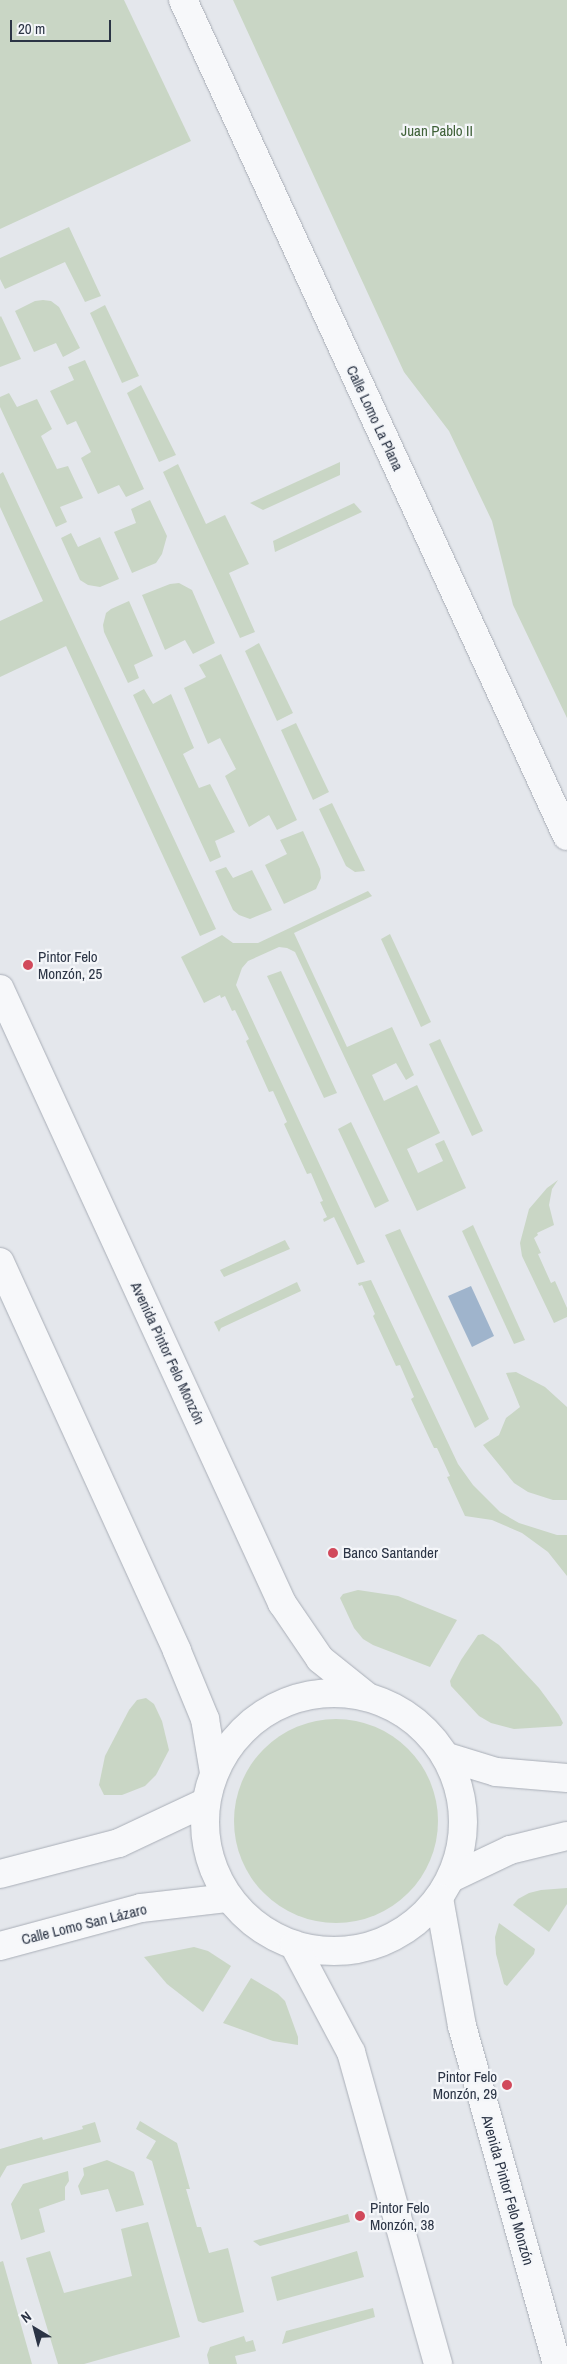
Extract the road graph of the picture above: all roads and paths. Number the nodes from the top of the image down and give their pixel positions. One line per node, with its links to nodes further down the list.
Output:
1 (183, 0): 2 (street, Calle Lomo La Plana)
2 (567, 836)
3 (0, 990): 5 (street, Avenida Pintor Felo Monzón)
4 (0, 1262): 7 (street)
5 (365, 1695): 6 (street); 7 (street)
6 (447, 1756): 8 (street); 12 (street)
7 (214, 1773): 9 (street)
8 (567, 1778)
9 (206, 1802): 11 (street); 13 (street)
10 (567, 1836): 12 (street)
11 (0, 1874)
12 (445, 1888): 15 (street); 17 (street, Avenida Pintor Felo Monzón)
13 (228, 1898): 14 (street, Calle Lomo San Lázaro); 15 (street)
14 (0, 1946)
15 (294, 1946): 16 (street)
16 (438, 2364)
17 (557, 2364)

